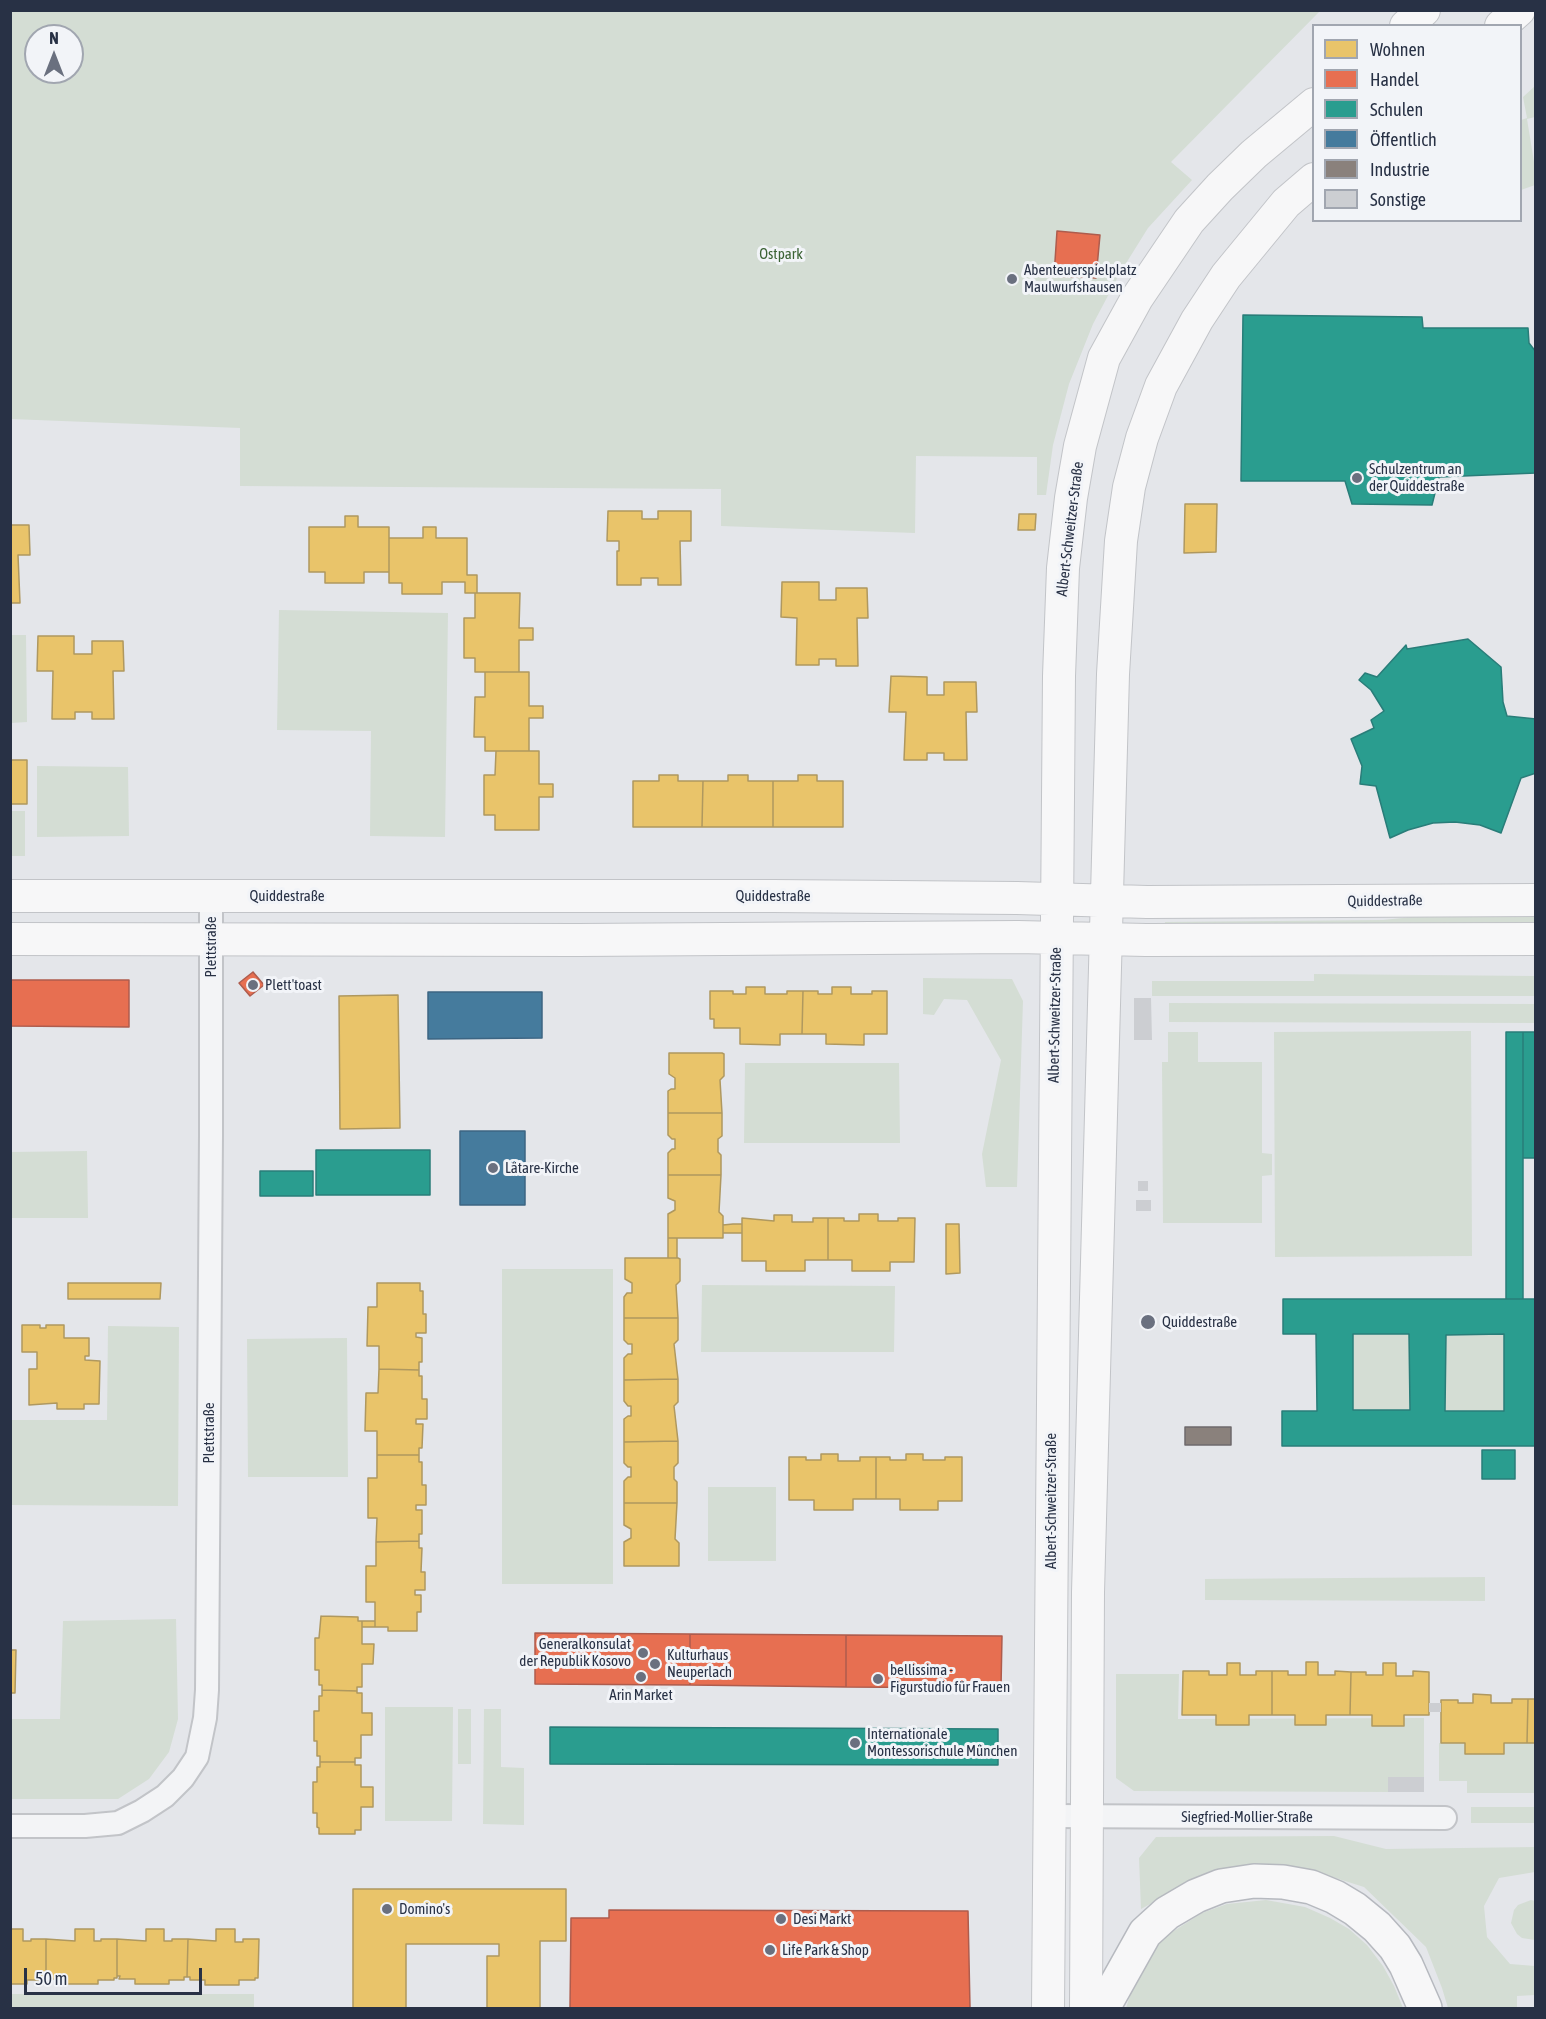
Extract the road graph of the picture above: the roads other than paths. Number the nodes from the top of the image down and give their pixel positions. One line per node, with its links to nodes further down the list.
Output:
1 (1424, 10): 3 (main road)
2 (1519, 10): 4 (main road)
3 (1408, 24)
4 (1503, 24)
5 (1312, 106): 9 (main road, Albert-Schweitzer-Straße)
6 (1312, 181): 11 (main road)
7 (10, 896): 8 (main road, Quiddestraße)
8 (211, 896): 9 (main road, Quiddestraße); 12 (street, Plettstraße)
9 (1057, 900): 11 (main road, Quiddestraße); 13 (main road, Albert-Schweitzer-Straße)
10 (1536, 900): 11 (main road, Quiddestraße)
11 (1108, 901): 15 (main road)
12 (211, 938): 13 (main road); 14 (main road); 20 (street, Plettstraße)
13 (1056, 938): 15 (main road); 17 (main road, Albert-Schweitzer-Straße)
14 (10, 939)
15 (1107, 939): 16 (main road); 18 (main road)
16 (1536, 939)
17 (1049, 1816): 18 (street, Siegfried-Mollier-Straße); 21 (main road, Albert-Schweitzer-Straße)
18 (1086, 1817): 19 (street, Siegfried-Mollier-Straße); 22 (main road)
19 (1445, 1818)
20 (10, 1826)
21 (1048, 2008)
22 (1086, 2008)
23 (1103, 2008): 24 (highway)
24 (1425, 2008)

